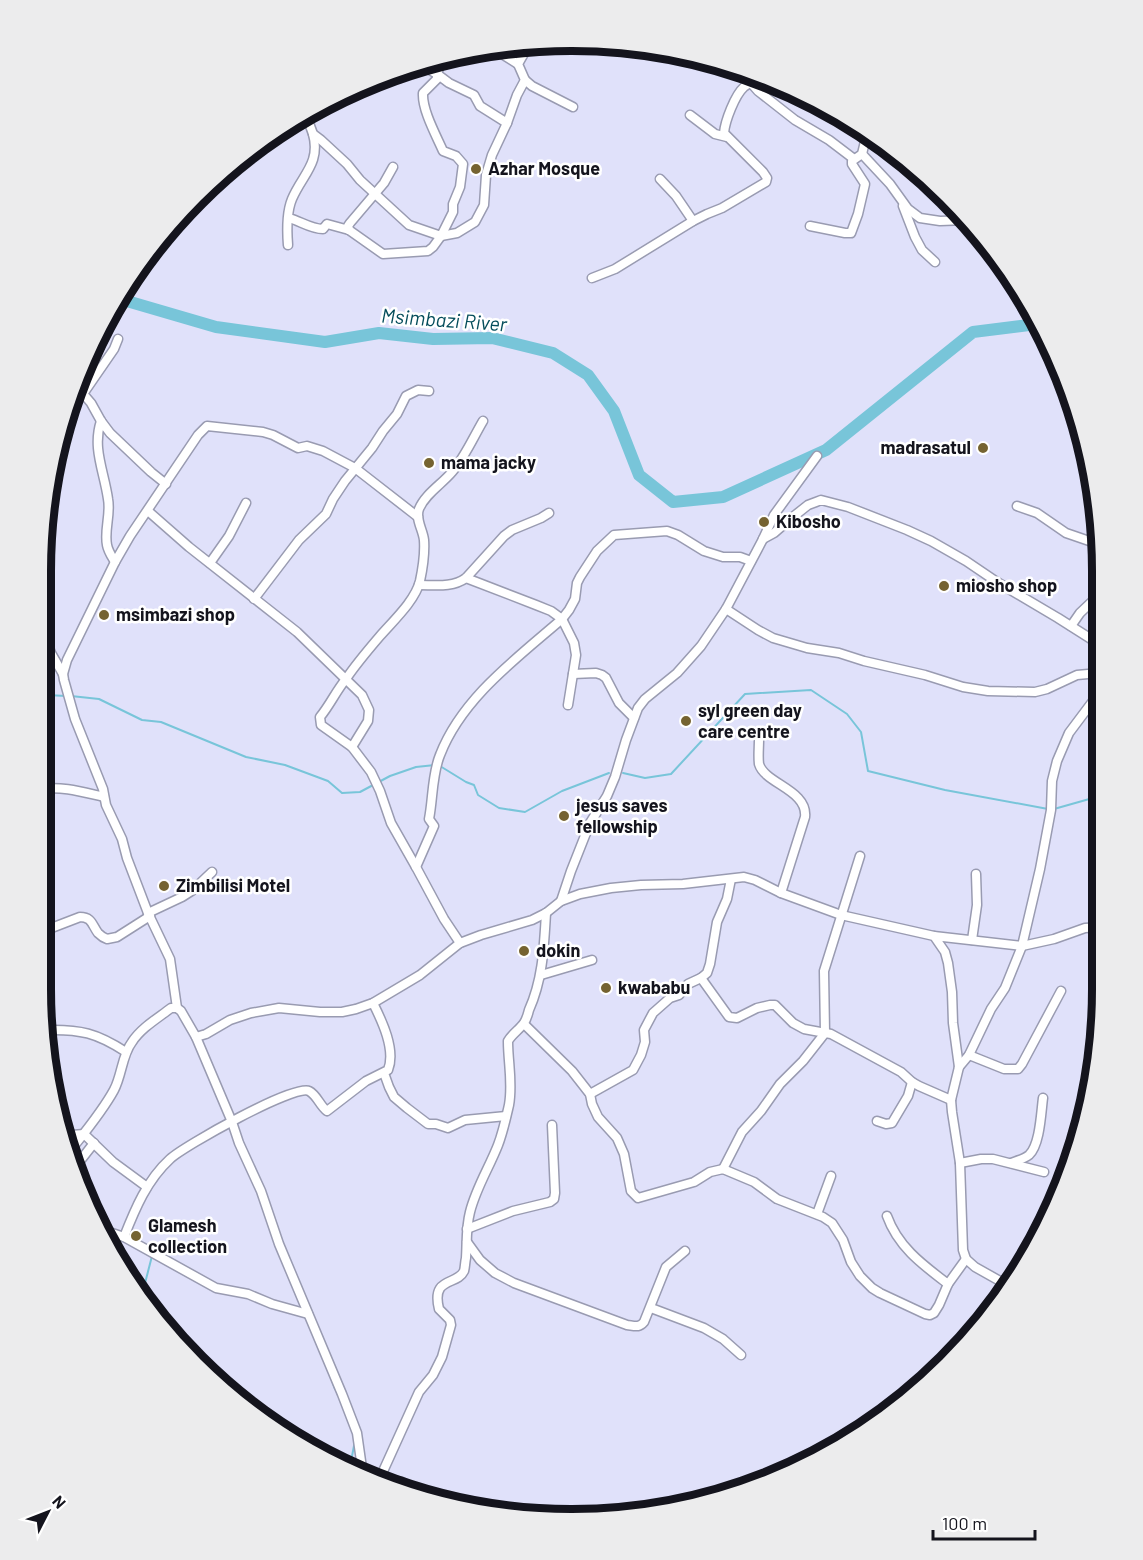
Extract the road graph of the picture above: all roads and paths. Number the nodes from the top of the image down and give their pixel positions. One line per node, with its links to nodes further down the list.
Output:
1 (524, 53): 3 (street)
2 (504, 55): 3 (street)
3 (518, 64): 7 (street)
4 (439, 69): 6 (street)
5 (431, 71): 6 (street)
6 (437, 74): 12 (street); 26 (street)
7 (525, 80): 9 (street); 12 (street)
8 (751, 83): 14 (street); 16 (street)
9 (573, 107)
10 (690, 115): 14 (street)
11 (309, 122): 13 (street)
12 (507, 123): 26 (street)
13 (313, 134): 19 (street); 21 (street)
14 (727, 137): 23 (street)
15 (864, 141): 16 (street)
16 (858, 156): 20 (street); 24 (street)
17 (393, 167): 19 (street)
18 (660, 179): 23 (street)
19 (375, 194): 25 (street); 26 (street)
20 (900, 197): 22 (street); 28 (street)
21 (289, 218): 25 (street); 27 (street)
22 (956, 220)
23 (693, 221): 29 (street)
24 (810, 226)
25 (350, 230): 26 (street)
26 (441, 236)
27 (288, 245)
28 (935, 262)
29 (592, 278)
30 (118, 339): 31 (street)
31 (87, 382)
32 (429, 391): 37 (street)
33 (83, 394): 34 (street)
34 (101, 421): 38 (street); 47 (street)
35 (483, 421): 43 (street)
36 (817, 456): 44 (street)
37 (355, 468): 38 (street); 43 (street); 51 (street)
38 (166, 484): 41 (street)
39 (246, 503): 48 (street)
40 (1017, 506): 45 (street)
41 (148, 511): 47 (street); 48 (street)
42 (549, 513): 49 (street)
43 (418, 517): 50 (street)
44 (763, 539): 46 (street); 55 (street)
45 (1091, 542)
46 (751, 561): 53 (street); 54 (street)
47 (115, 562): 58 (street)
48 (210, 562): 51 (street)
49 (466, 578): 50 (street); 54 (street)
50 (419, 585): 61 (street)
51 (254, 599): 61 (street)
52 (1092, 601): 55 (street)
53 (726, 609): 60 (street); 64 (street)
54 (562, 619): 59 (street); 70 (street)
55 (1071, 626): 56 (street)
56 (1092, 640)
57 (51, 653): 58 (street)
58 (63, 674): 68 (street)
59 (573, 674): 63 (street); 64 (street)
60 (1092, 674)
61 (345, 680): 66 (street); 66 (street)
62 (1092, 702): 84 (street)
63 (568, 705)
64 (634, 718): 75 (street)
65 (759, 740): 74 (street)
66 (352, 747): 70 (street)
67 (51, 788): 68 (street)
68 (104, 796): 77 (street)
69 (860, 856): 78 (street)
70 (416, 867): 83 (street)
71 (212, 872): 77 (street)
72 (976, 874): 82 (street)
73 (731, 879): 74 (street); 75 (street); 87 (street)
74 (781, 893): 78 (street)
75 (561, 901): 76 (street)
76 (546, 913): 83 (street); 86 (street)
77 (149, 915): 79 (street); 90 (street)
78 (841, 915): 81 (street); 93 (street)
79 (51, 928)
80 (1092, 928): 84 (street)
81 (934, 936): 82 (street); 97 (street)
82 (972, 940): 84 (street)
83 (460, 943): 89 (street)
84 (1022, 946): 96 (street)
85 (592, 960): 86 (street)
86 (541, 975): 91 (street)
87 (701, 978): 93 (street); 100 (street)
88 (1061, 991): 96 (street)
89 (374, 1003): 94 (street); 98 (street)
90 (177, 1008): 94 (street); 95 (street)
91 (524, 1023): 100 (street); 103 (street)
92 (53, 1030): 95 (street)
93 (825, 1033): 99 (street); 114 (street)
94 (196, 1036): 105 (street)
95 (126, 1053): 107 (street)
96 (969, 1055): 97 (street)
97 (959, 1067): 102 (street)
98 (384, 1073): 103 (street); 105 (street)
99 (912, 1082): 102 (street); 104 (street)
100 (590, 1094): 114 (street)
101 (1042, 1098): 113 (street)
102 (951, 1100): 112 (street)
103 (506, 1116): 120 (street)
104 (877, 1121)
105 (232, 1122): 117 (street); 129 (street)
106 (552, 1125): 120 (street)
107 (84, 1134): 108 (street); 109 (street); 110 (street)
108 (73, 1135)
109 (94, 1143): 111 (street); 117 (street)
110 (75, 1144)
111 (81, 1160)
112 (960, 1163): 113 (street); 125 (street)
113 (1011, 1163): 115 (street)
114 (723, 1169): 118 (street)
115 (1044, 1172)
116 (831, 1176): 118 (street)
117 (147, 1187): 122 (street)
118 (817, 1214): 127 (street)
119 (887, 1216): 127 (street)
120 (467, 1229): 123 (street)
121 (113, 1233): 122 (street)
122 (124, 1237): 129 (street)
123 (467, 1242): 128 (street); 132 (street)
124 (685, 1251): 128 (street)
125 (966, 1259): 126 (street); 127 (street)
126 (1001, 1282)
127 (948, 1284)
128 (651, 1308): 130 (street)
129 (308, 1314): 131 (street)
130 (741, 1355)
131 (361, 1464)
132 (383, 1473)

